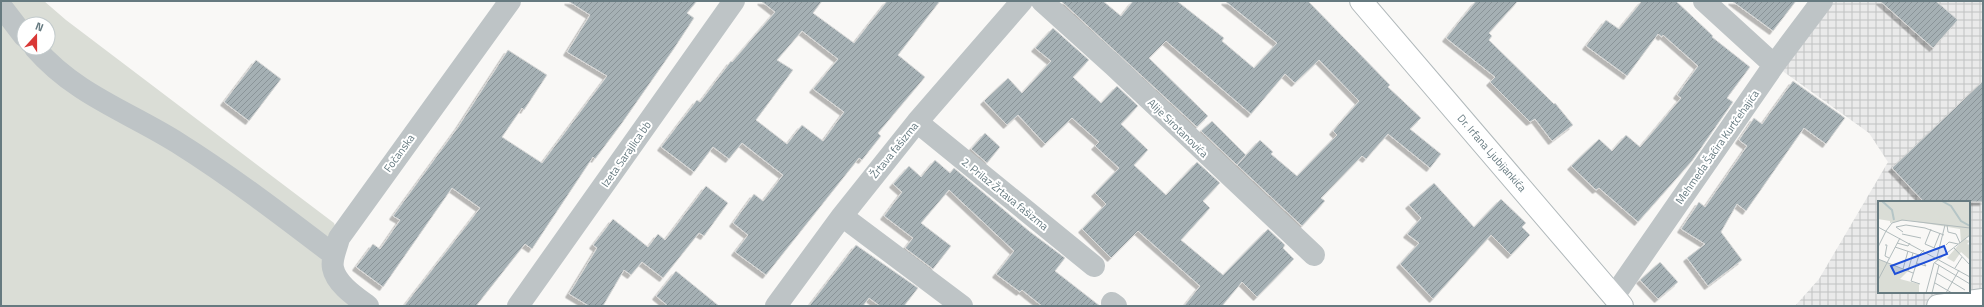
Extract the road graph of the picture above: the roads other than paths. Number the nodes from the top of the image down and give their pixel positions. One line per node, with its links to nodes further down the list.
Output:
1 (510, 1): 14 (street, Fočanska)
2 (734, 1): 20 (street, Izeta Sarajlica bb)
3 (1022, 1): 12 (street, Žrtava fašizma)
4 (1042, 1): 15 (street, Alije Sirotanovića)
5 (1361, 1): 18 (main road, Dr. Irfana Ljubijankića)
6 (1704, 1): 11 (street)
7 (1822, 1): 11 (street, Mehmeda Šaćira Kurtćehajića)
8 (1, 6): 9 (street)
9 (16, 26)
10 (42, 56): 14 (street)
11 (1774, 65): 18 (street, Mehmeda Šaćira Kurtćehajića)
12 (917, 122): 13 (street, Žrtava fašizma); 16 (street, 2. Prilaz Žrtava fašizma)
13 (842, 216): 21 (street, Žrtava fašizma); 22 (street)
14 (334, 255): 19 (street, Fočanska)
15 (1314, 255)
16 (1094, 266)
17 (1983, 300): 23 (main road)
18 (1618, 301)
19 (368, 306)
20 (518, 306)
21 (776, 306)
22 (962, 306)
23 (1938, 306)

